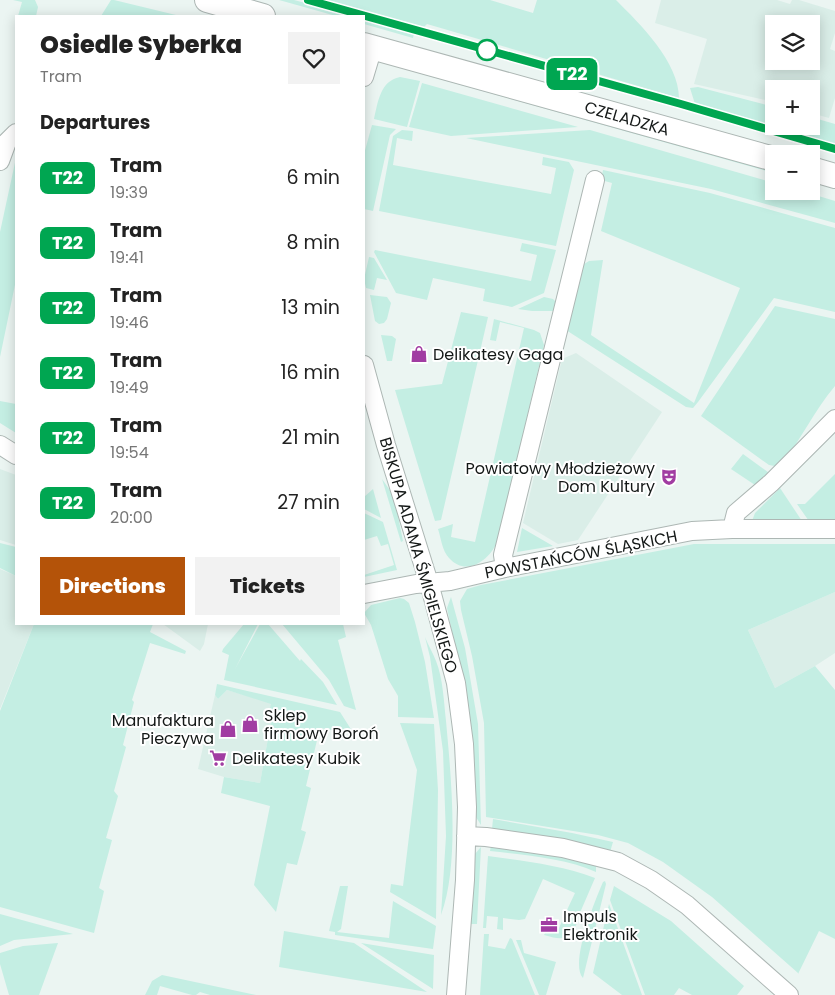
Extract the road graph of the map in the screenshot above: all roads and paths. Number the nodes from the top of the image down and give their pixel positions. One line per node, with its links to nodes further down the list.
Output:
1 (207, 0): 2 (main road)
2 (260, 15)
3 (368, 46): 4 (street); 6 (main road, CZELADZKA)
4 (365, 69)
5 (15, 134): 7 (street)
6 (765, 156)
7 (0, 161)
8 (820, 172): 9 (main road)
9 (835, 176)
10 (595, 180): 17 (street)
11 (365, 369): 18 (street, BISKUPA ADAMA ŚMIGIELSKIEGO)
12 (835, 419): 15 (street)
13 (0, 445): 14 (street)
14 (15, 454)
15 (732, 529): 16 (street, POWSTAŃCÓW ŚLĄSKICH); 17 (street, POWSTAŃCÓW ŚLĄSKICH)
16 (835, 529)
17 (504, 568): 18 (street, POWSTAŃCÓW ŚLĄSKICH)
18 (429, 583): 19 (street, POWSTAŃCÓW ŚLĄSKICH); 20 (street, BISKUPA ADAMA ŚMIGIELSKIEGO)
19 (365, 594)
20 (466, 836): 21 (street, BISKUPA ADAMA ŚMIGIELSKIEGO); 22 (street)
21 (456, 995)
22 (789, 995)

